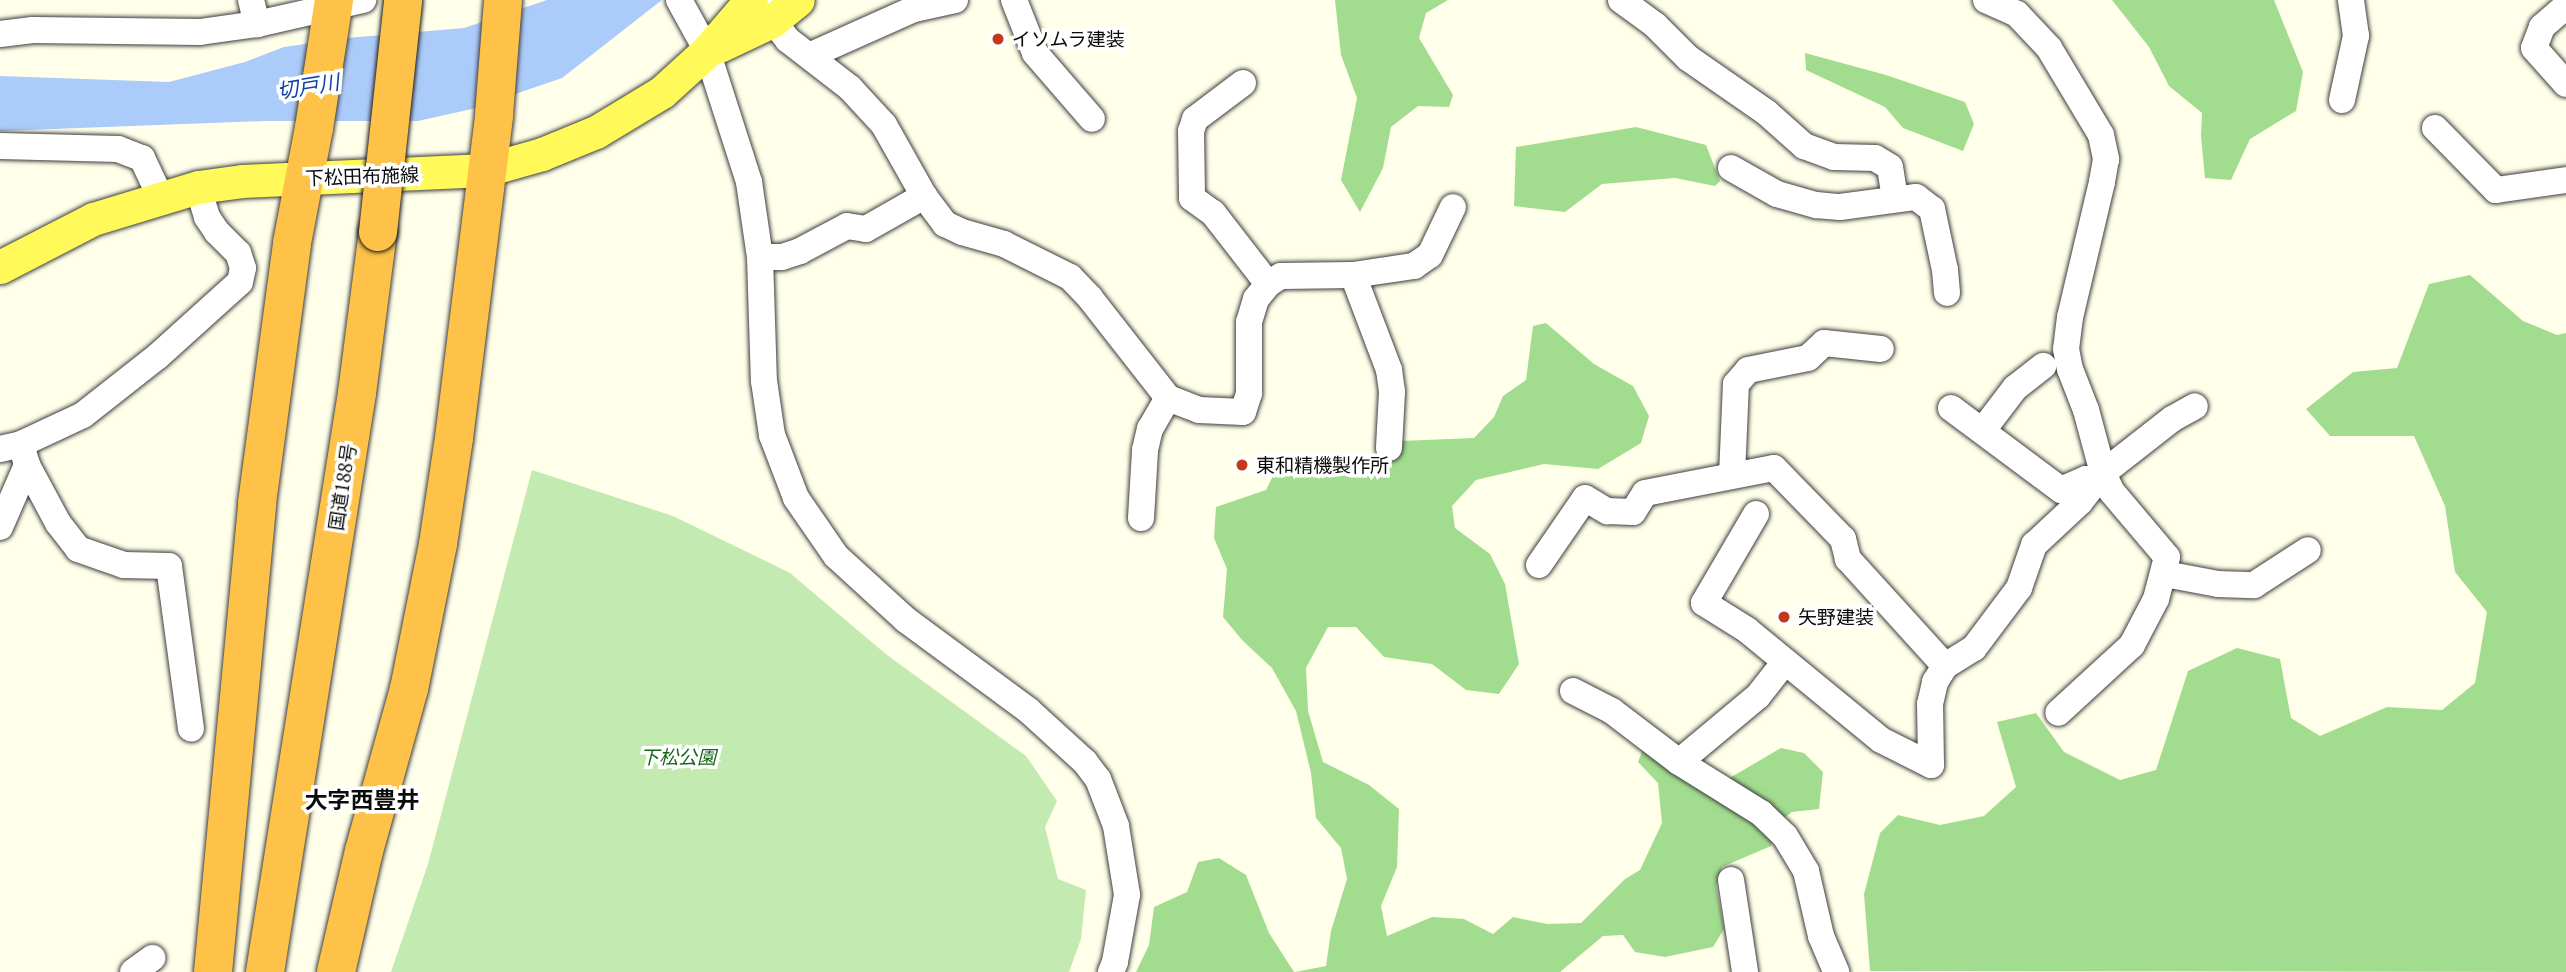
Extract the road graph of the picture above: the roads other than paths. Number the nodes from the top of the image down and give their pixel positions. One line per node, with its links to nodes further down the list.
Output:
1 (403, 0): 61 (highway, 国道188号, bridge)
2 (503, 0): 24 (highway)
3 (798, 0): 12 (main road, 下松田布施線)
4 (955, 0): 16 (street)
5 (1014, 0): 20 (street)
6 (1621, 0): 30 (street)
7 (1986, 0): 46 (street)
8 (2351, 0): 19 (street)
9 (680, 2): 15 (street)
10 (340, 6): 13 (street); 25 (highway)
11 (2566, 6): 18 (street)
12 (760, 7): 15 (main road, 下松田布施線); 16 (street)
13 (254, 12): 14 (street)
14 (0, 34)
15 (707, 51): 24 (main road, 下松田布施線); 32 (street)
16 (811, 55): 29 (street)
17 (1243, 83): 35 (street)
18 (2566, 84)
19 (2342, 100)
20 (1092, 119)
21 (2435, 128): 26 (street)
22 (0, 146): 28 (street)
23 (1731, 168): 30 (street)
24 (486, 170): 25 (main road, 下松田布施線); 62 (highway)
25 (305, 178): 27 (main road, 下松田布施線); 60 (highway)
26 (2566, 180)
27 (198, 187): 28 (main road, 下松田布施線); 44 (street)
28 (160, 196): 33 (main road, 下松田布施線)
29 (924, 196): 32 (street); 39 (street)
30 (1895, 197): 36 (street)
31 (1453, 207): 34 (street)
32 (760, 257): 63 (street)
33 (0, 267)
34 (1353, 275): 35 (street); 43 (street)
35 (1268, 284): 39 (street)
36 (1947, 293)
37 (1881, 349): 45 (street)
38 (2043, 366): 42 (street)
39 (1168, 398): 48 (street)
40 (2194, 406): 46 (street)
41 (1951, 408): 42 (street)
42 (1983, 430): 46 (street)
43 (1389, 448)
44 (16, 453): 49 (street); 57 (street)
45 (1732, 475): 51 (street); 54 (street)
46 (2100, 476): 52 (street); 54 (street)
47 (1756, 514): 53 (street)
48 (1141, 518)
49 (0, 527)
50 (2308, 550): 52 (street)
51 (1538, 565)
52 (2165, 574): 56 (street)
53 (1784, 663): 54 (street); 58 (street)
54 (1945, 666)
55 (1573, 691): 58 (street)
56 (2058, 713)
57 (191, 729)
58 (1679, 762): 65 (street)
59 (1731, 880): 64 (street)
60 (213, 972)
61 (265, 972)
62 (336, 972)
63 (1111, 972)
64 (1745, 972)
65 (1836, 972)

